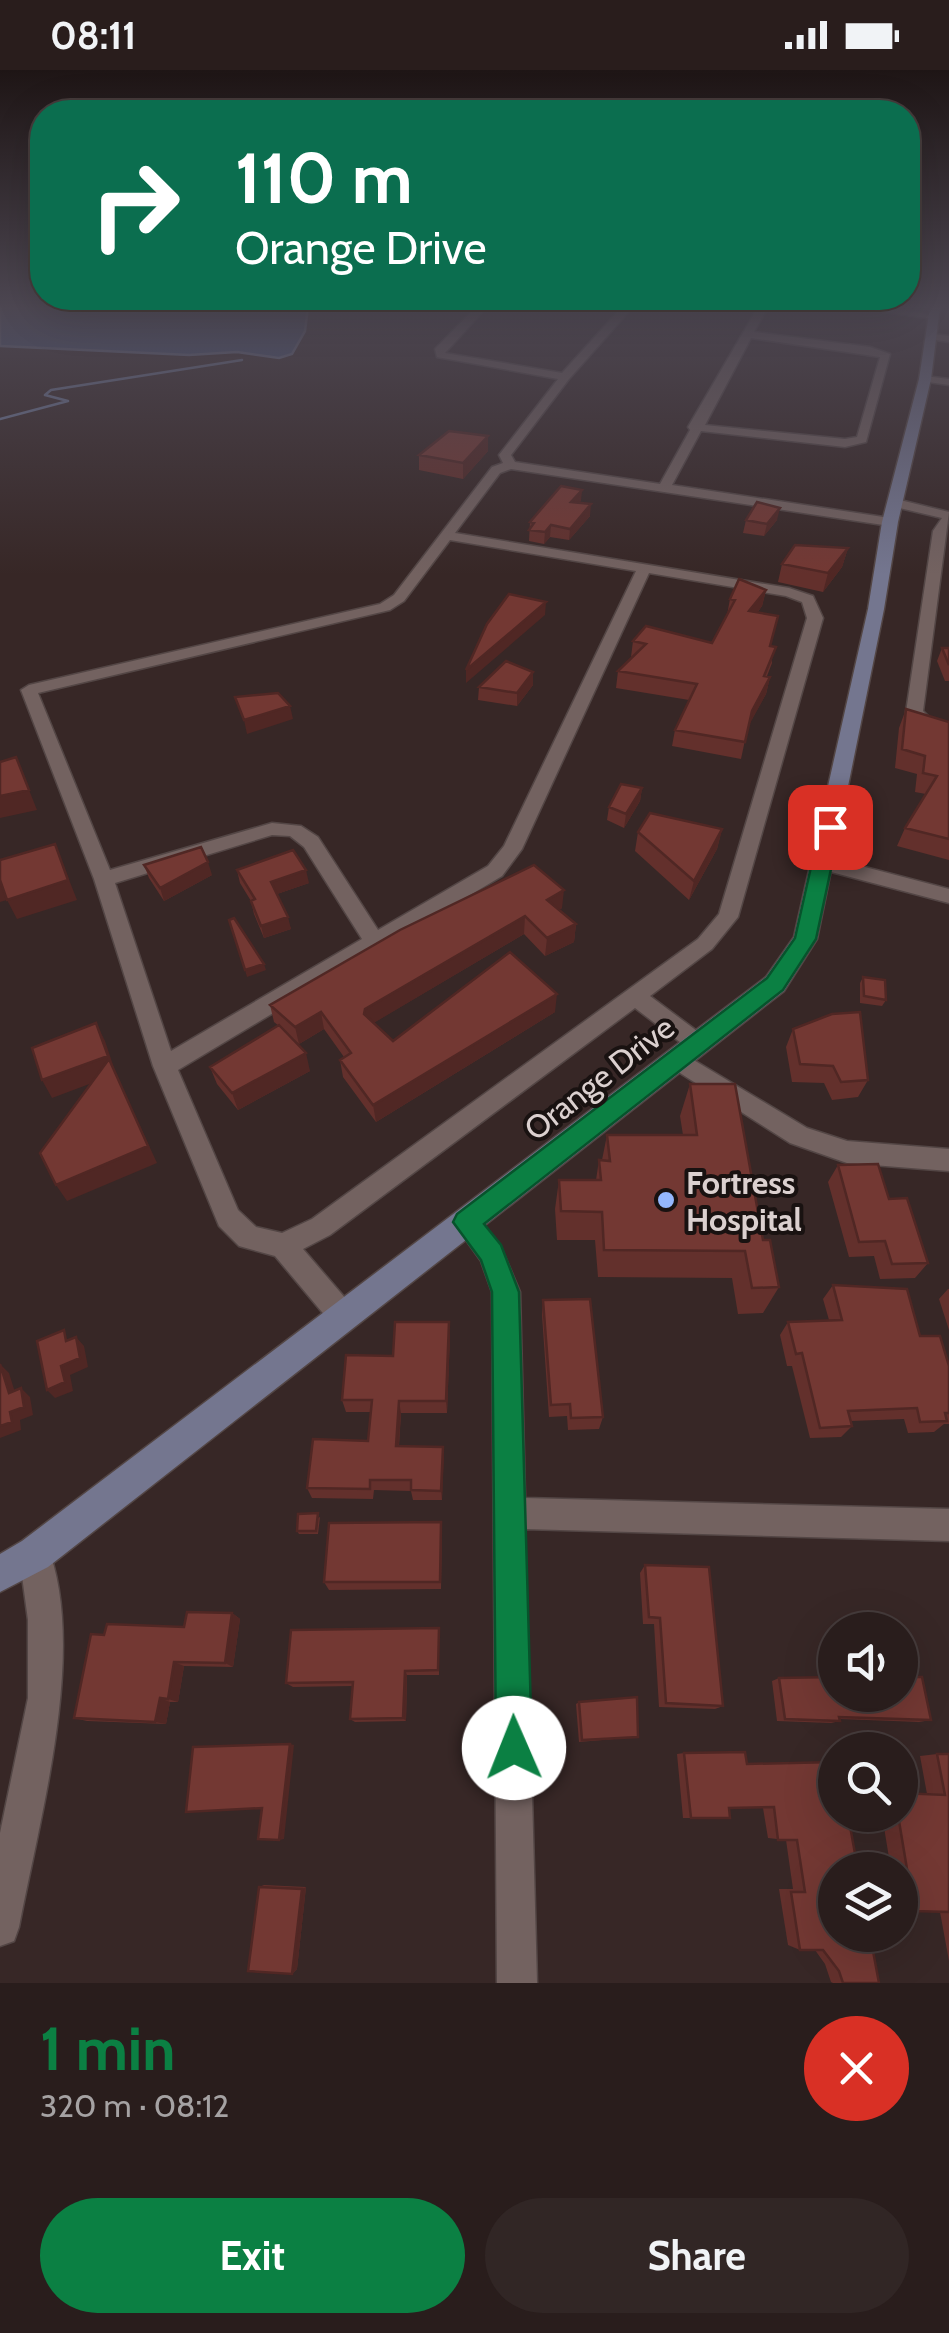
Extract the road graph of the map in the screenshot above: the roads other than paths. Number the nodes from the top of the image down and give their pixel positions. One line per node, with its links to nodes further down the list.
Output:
1 (550, 396): 6 (street)
2 (711, 396): 5 (street)
3 (874, 396): 5 (street)
4 (932, 396): 8 (street, Orange Drive)
5 (694, 426): 7 (street)
6 (510, 465): 7 (street); 10 (street)
7 (665, 486): 8 (street)
8 (893, 513): 9 (street); 13 (street, Orange Drive)
9 (949, 517): 12 (street)
10 (448, 536): 11 (street); 14 (street)
11 (645, 567): 16 (street); 17 (street)
12 (949, 734)
13 (823, 863): 15 (street); 18 (street, Orange Drive)
14 (104, 879): 16 (street); 19 (street)
15 (949, 896)
16 (372, 939): 19 (street)
17 (636, 997): 18 (street); 22 (street)
18 (687, 1051): 20 (street); 21 (street, Orange Drive)
19 (164, 1066): 22 (street)
20 (949, 1160)
21 (466, 1222): 23 (street, Orange Drive); 24 (street)
22 (284, 1246): 23 (street)
23 (342, 1315): 26 (street, Orange Drive)
24 (510, 1514): 25 (street); 29 (street)
25 (949, 1525)
26 (35, 1554): 27 (street, Orange Drive); 28 (street)
27 (0, 1574)
28 (0, 1927)
29 (517, 1983)

